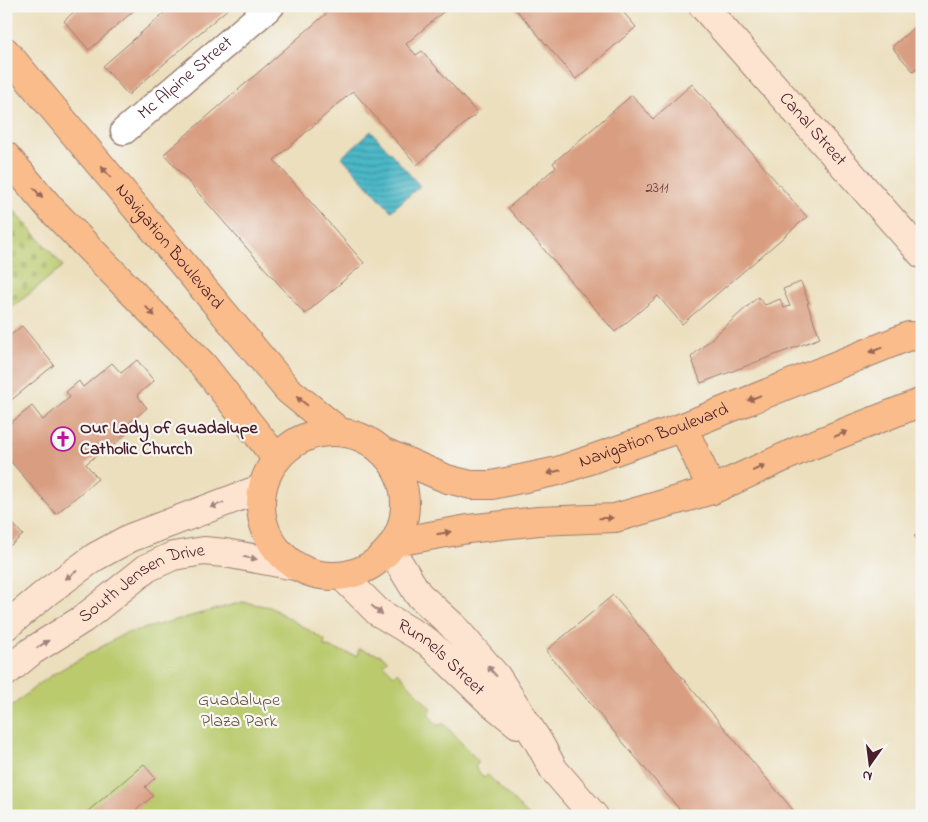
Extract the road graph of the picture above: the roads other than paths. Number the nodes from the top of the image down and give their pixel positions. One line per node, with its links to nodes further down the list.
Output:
1 (271, 6): 4 (street, Mc Alpine Street)
2 (703, 6): 6 (main road, Canal Street)
3 (6, 52): 10 (main road, Navigation Boulevard, one-way to 3)
4 (124, 131)
5 (6, 156): 12 (main road, one-way to 12)
6 (922, 254)
7 (922, 337): 9 (main road, Navigation Boulevard, one-way to 9)
8 (922, 402): 14 (main road, one-way to 8)
9 (683, 427): 11 (main road, Navigation Boulevard, one-way to 11); 14 (main road)
10 (340, 432): 11 (main road); 12 (main road)
11 (382, 451): 15 (main road)
12 (277, 459): 13 (main road)
13 (262, 488): 16 (main road); 18 (main road, one-way to 18)
14 (712, 490): 15 (main road, one-way to 14)
15 (393, 546): 17 (main road); 20 (main road, Runnels Street, one-way to 15)
16 (295, 566): 17 (main road); 19 (main road, South Jensen Drive, one-way to 16)
17 (342, 576): 20 (main road, Runnels Street, one-way to 20)
18 (6, 626)
19 (6, 672)
20 (538, 741): 21 (main road, Runnels Street)
21 (594, 816)

